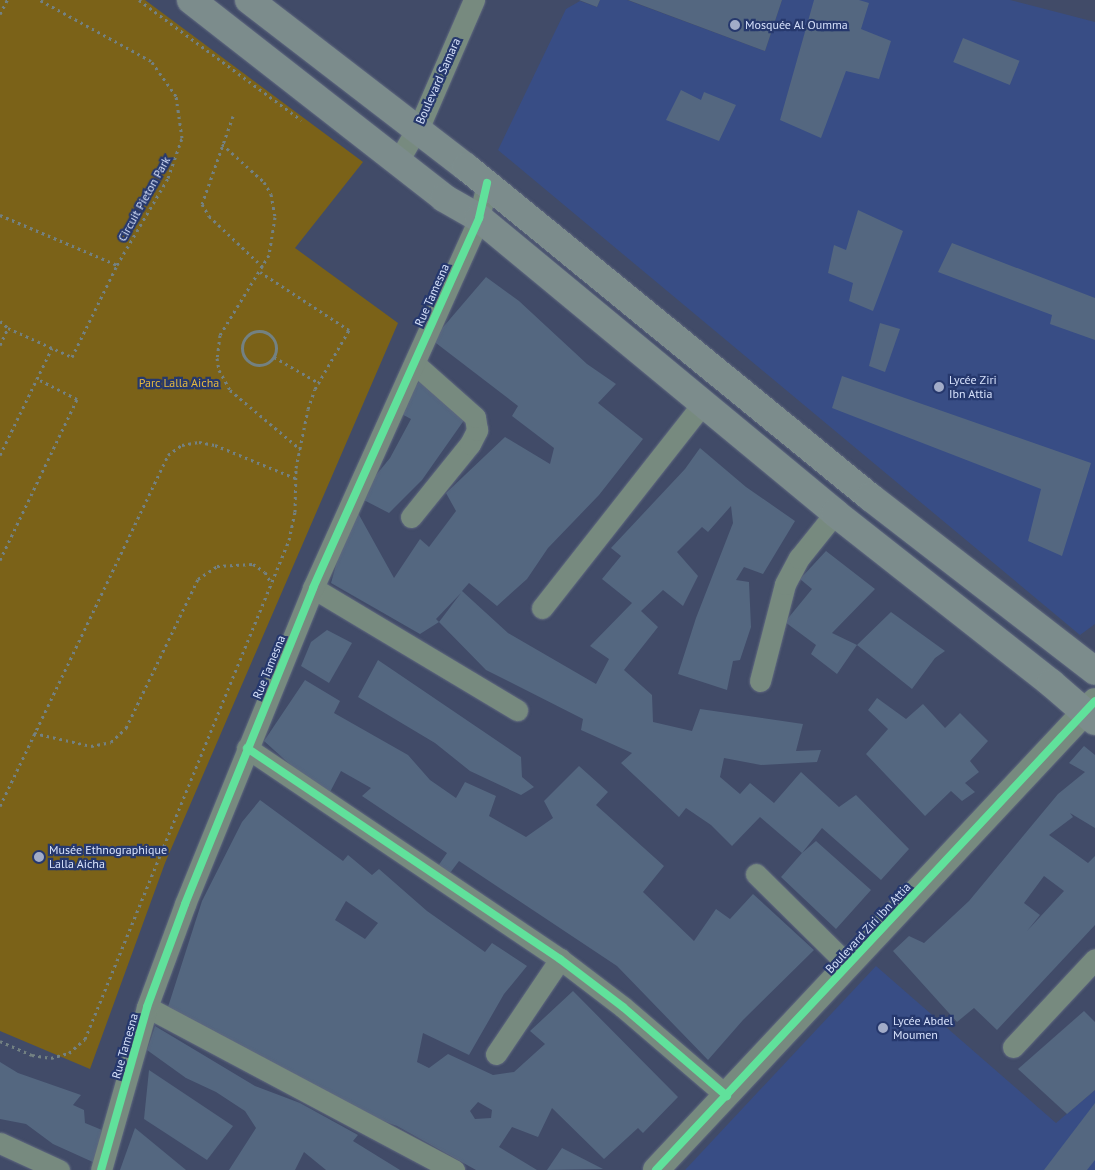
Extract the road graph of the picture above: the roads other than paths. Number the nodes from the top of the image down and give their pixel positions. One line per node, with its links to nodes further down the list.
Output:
1 (191, 0): 5 (main road)
2 (248, 0): 4 (main road)
3 (474, 0): 4 (street, Boulevard Samara)
4 (417, 128): 5 (street, Boulevard Samara); 6 (main road)
5 (398, 161): 7 (main road)
6 (487, 183): 7 (street, Rue Tamesna); 14 (main road)
7 (479, 218): 8 (street, Rue Tamesna); 9 (main road)
8 (414, 363): 11 (street); 12 (street, Rue Tamesna)
9 (704, 402): 10 (main road); 13 (street)
10 (835, 513): 15 (street); 17 (main road)
11 (411, 518)
12 (313, 588): 16 (street); 18 (street, Rue Tamesna)
13 (542, 608)
14 (1095, 671)
15 (760, 680)
16 (517, 710)
17 (1091, 712): 22 (street, Boulevard Ziri Ibn Attia)
18 (247, 748): 20 (street); 23 (street, Rue Tamesna)
19 (756, 874): 22 (street)
20 (560, 959): 25 (street); 26 (street)
21 (1095, 959): 24 (street)
22 (848, 965): 26 (street, Boulevard Ziri Ibn Attia)
23 (147, 1007): 29 (street, Rue Tamesna); 30 (street)
24 (1013, 1047)
25 (496, 1054)
26 (727, 1096): 31 (street, Boulevard Ziri Ibn Attia)
27 (0, 1142): 28 (street)
28 (60, 1170)
29 (101, 1170)
30 (454, 1170)
31 (656, 1170)

